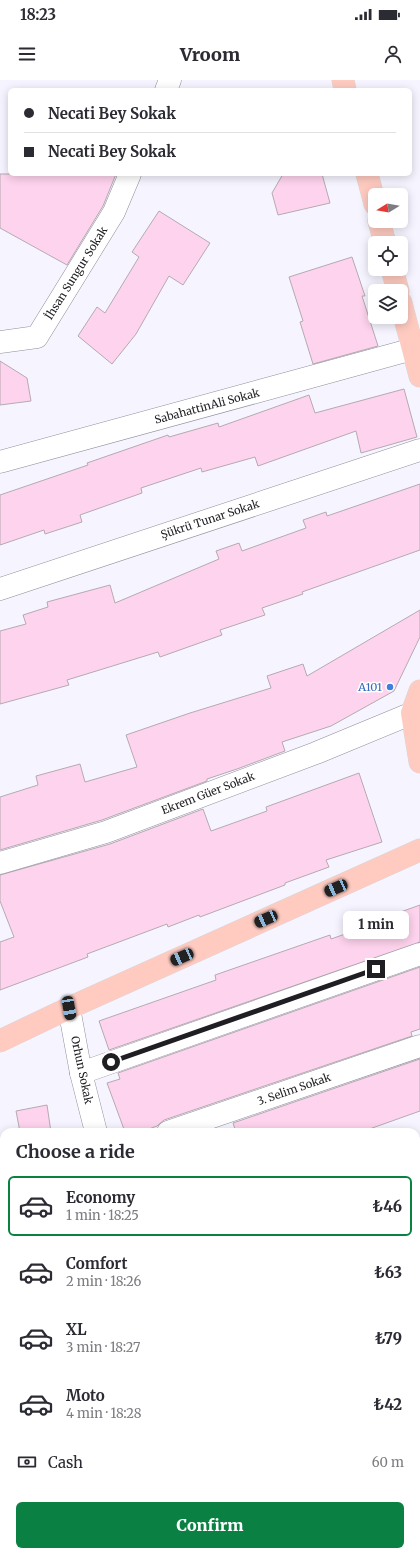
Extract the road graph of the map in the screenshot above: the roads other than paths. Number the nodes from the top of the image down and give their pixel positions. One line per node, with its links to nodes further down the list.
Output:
1 (129, 176): 5 (street, İhsan Sungur Sokak)
2 (368, 176): 3 (main road)
3 (371, 188)
4 (406, 324): 6 (main road)
5 (0, 342)
6 (413, 349): 7 (main road); 9 (street, SabahattinAli Sokak)
7 (420, 376)
8 (420, 450): 10 (street, Şükrü Tunar Sokak)
9 (0, 462)
10 (0, 589)
11 (420, 691): 12 (main road)
12 (416, 712): 13 (main road); 15 (street, Ekrem Güer Sokak)
13 (420, 762)
14 (420, 850): 17 (main road)
15 (0, 863)
16 (420, 954): 20 (street)
17 (69, 1008): 18 (main road); 20 (street, Orhun Sokak)
18 (0, 1041)
19 (420, 1046): 22 (street, 3. Selim Sokak)
20 (81, 1073): 21 (street, Orhun Sokak)
21 (95, 1128)
22 (180, 1128)

